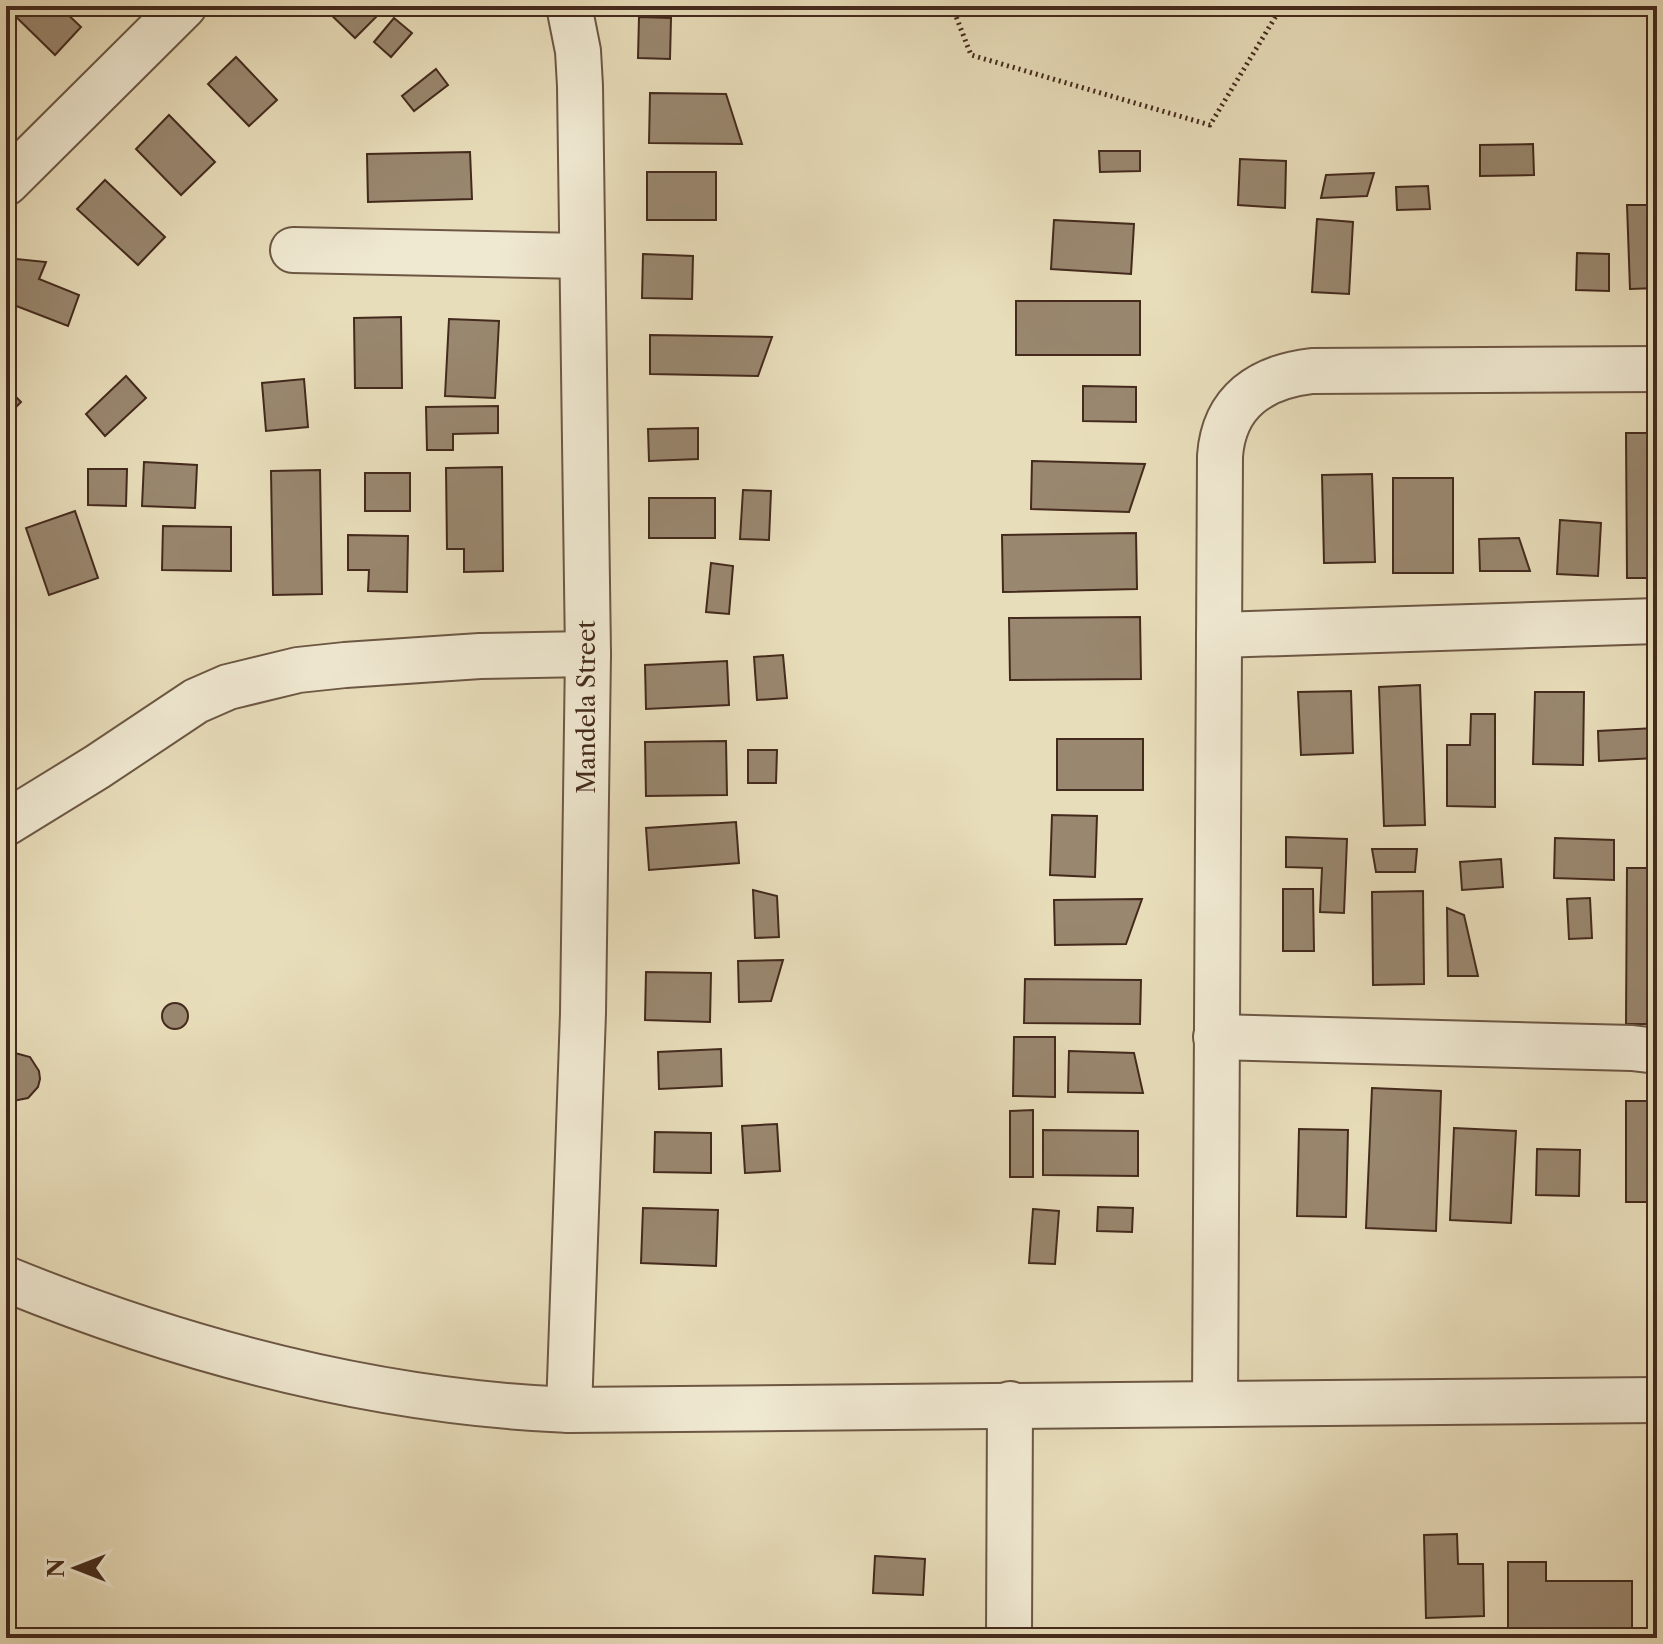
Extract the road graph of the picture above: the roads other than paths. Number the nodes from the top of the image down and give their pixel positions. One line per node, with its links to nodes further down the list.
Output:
1 (184, 6): 3 (street)
2 (569, 6): 5 (street, Mandela Street)
3 (6, 183)
4 (293, 250): 5 (street)
5 (582, 256): 9 (street, Mandela Street)
6 (1657, 369): 8 (street)
7 (1657, 621): 8 (street)
8 (1219, 635): 11 (street)
9 (588, 654): 10 (street); 17 (street, Mandela Street)
10 (6, 823)
11 (1216, 1037): 12 (street); 15 (street)
12 (1657, 1051)
13 (6, 1279): 17 (street)
14 (1657, 1400): 15 (street)
15 (1215, 1403): 16 (street)
16 (1010, 1404): 17 (street); 18 (street)
17 (569, 1410)
18 (1009, 1638)

